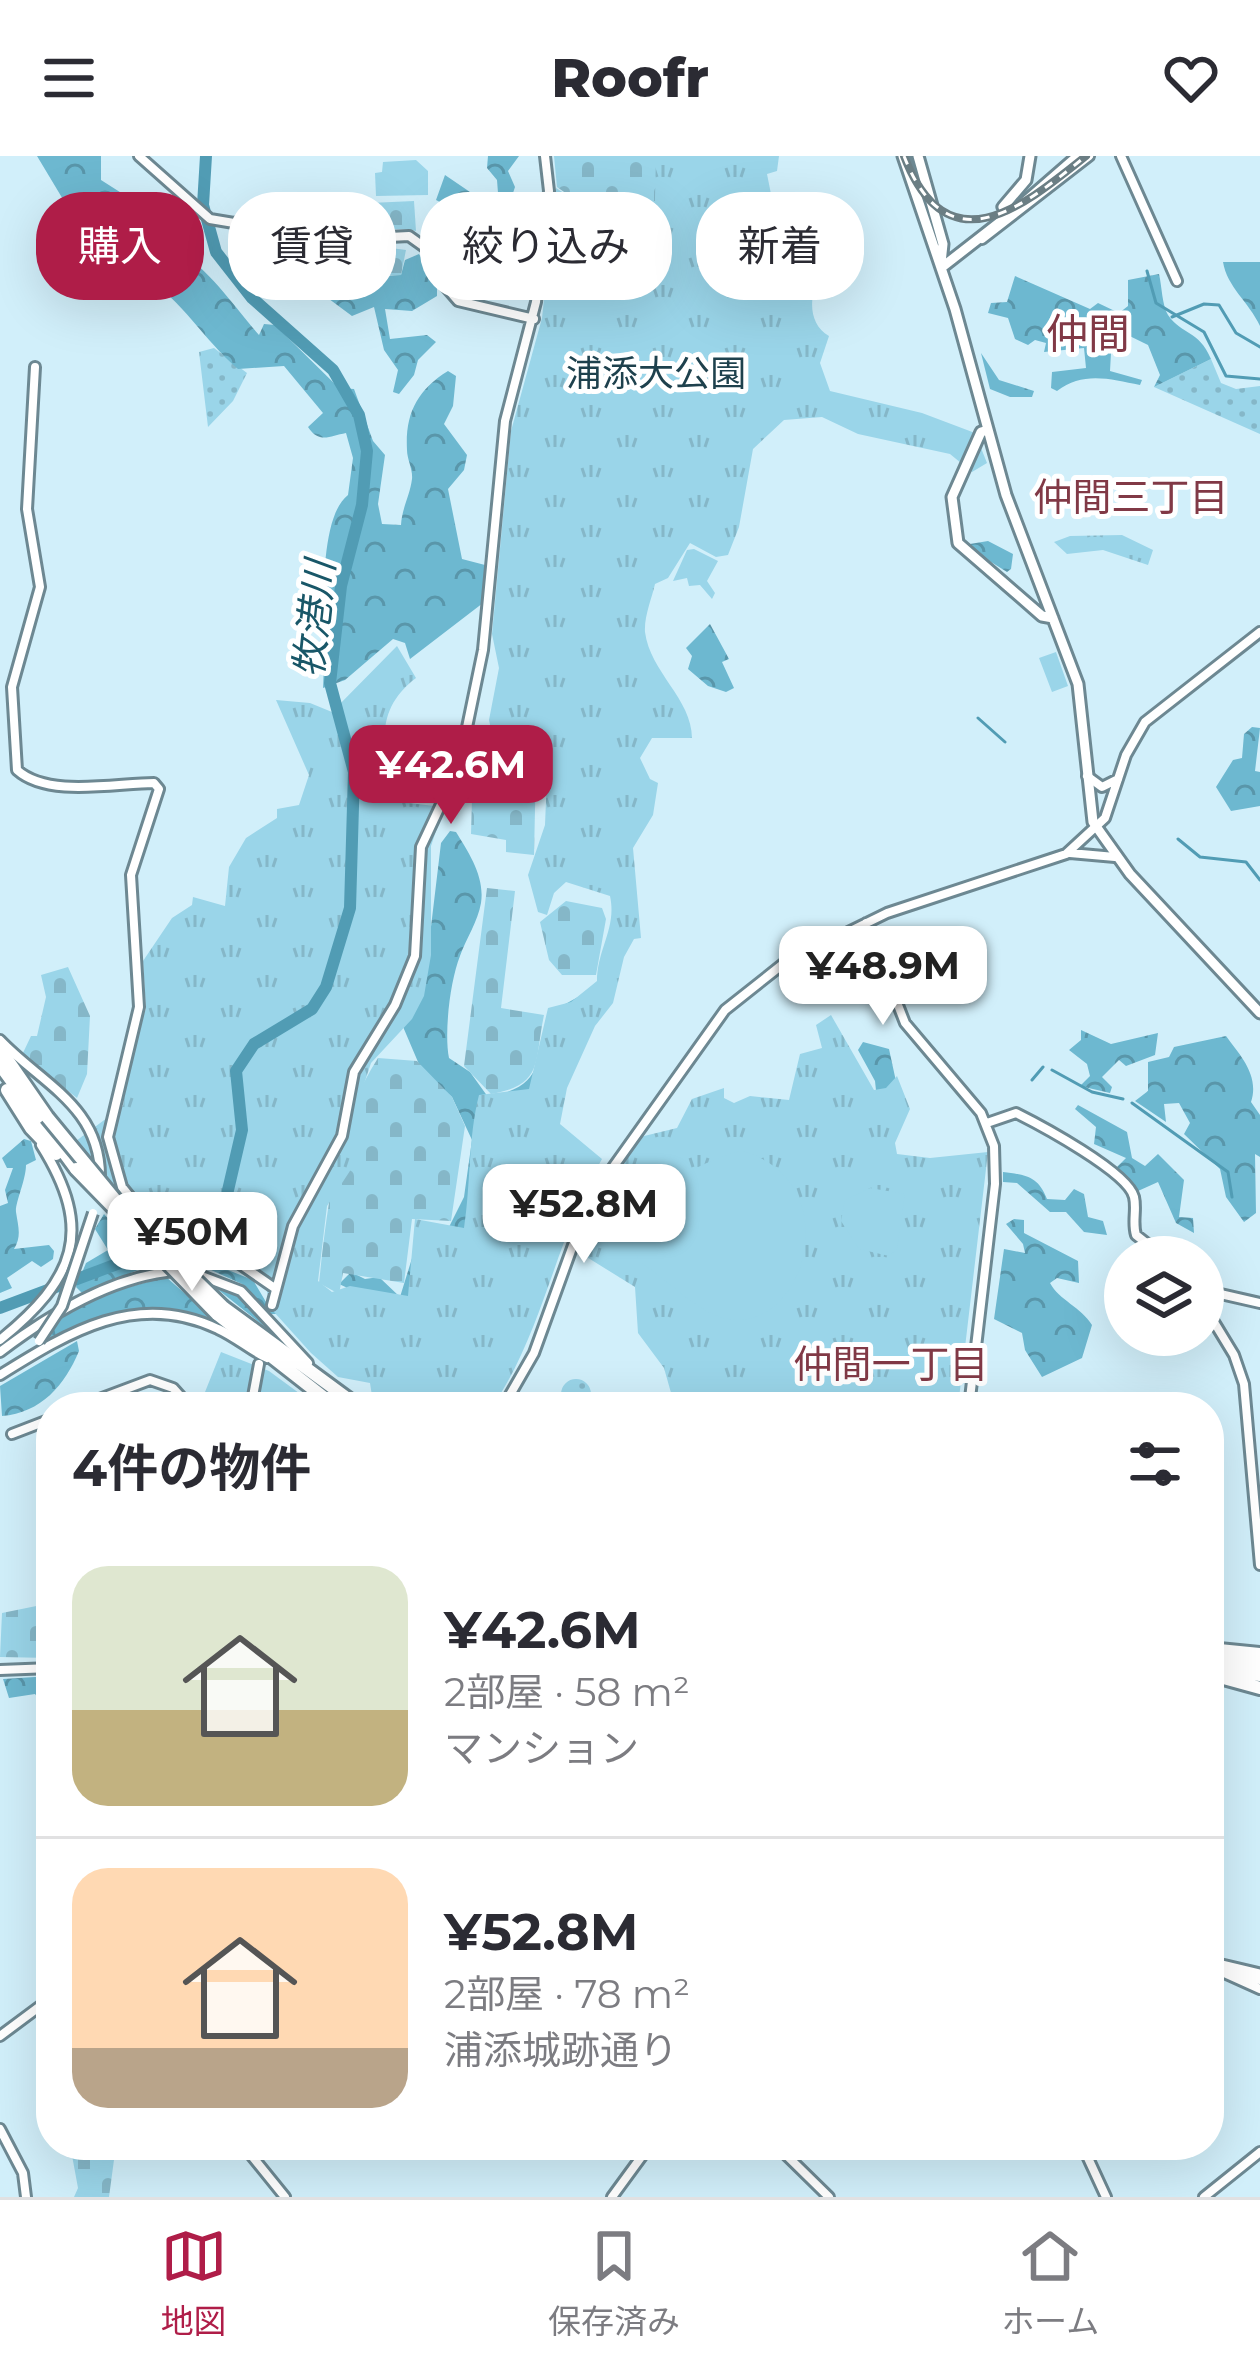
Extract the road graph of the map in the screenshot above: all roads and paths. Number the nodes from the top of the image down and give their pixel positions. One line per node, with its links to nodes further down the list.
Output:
1 (139, 156): 13 (street)
2 (545, 156): 13 (street)
3 (903, 156): 11 (main road)
4 (918, 156): 11 (main road)
5 (1030, 156): 9 (main road)
6 (1078, 156): 9 (street)
7 (1089, 156): 10 (street)
8 (1120, 156): 12 (street)
9 (1009, 214): 10 (main road)
10 (980, 239): 11 (main road)
11 (941, 268): 15 (main road)
12 (1177, 281)
13 (533, 319): 31 (street)
14 (35, 367): 31 (street)
15 (988, 430): 16 (main road); 16 (main road)
16 (1053, 618): 18 (main road)
17 (1260, 632): 19 (street)
18 (1086, 775): 19 (street); 20 (main road)
19 (1118, 779): 20 (street)
20 (1096, 828): 21 (street); 22 (main road)
21 (1066, 854): 22 (street); 23 (street)
22 (1115, 857): 24 (main road)
23 (866, 923): 29 (street); 49 (street)
24 (1260, 1013)
25 (0, 1044): 28 (highway); 42 (street, bridge)
26 (0, 1065): 28 (highway)
27 (0, 1078): 28 (highway)
28 (39, 1122): 37 (highway, bridge); 37 (highway, bridge); 39 (street)
29 (987, 1123): 30 (street); 50 (street)
30 (1137, 1236)
31 (276, 1289): 36 (street)
32 (1224, 1295): 33 (street)
33 (1238, 1298): 34 (street); 35 (street)
34 (1224, 1300)
35 (1260, 1303)
36 (272, 1305)
37 (220, 1311): 41 (highway); 47 (highway)
38 (1224, 1339): 53 (street)
39 (0, 1340)
40 (0, 1352): 48 (street)
41 (267, 1363): 42 (street); 45 (street); 46 (highway)
42 (3, 1373)
43 (118, 1392): 44 (street)
44 (176, 1392)
45 (256, 1392)
46 (312, 1392)
47 (338, 1392)
48 (341, 1392)
49 (512, 1392)
50 (971, 1392)
51 (36, 1425): 52 (street)
52 (12, 1434)
53 (1260, 1564)
54 (1260, 1654): 55 (highway)
55 (1224, 1659)
56 (1224, 1664): 60 (highway)
57 (36, 1669): 59 (street)
58 (1224, 1669): 61 (highway)
59 (0, 1670)
60 (1260, 1671)
61 (1260, 1688)
62 (1224, 1969): 63 (main road)
63 (1260, 1981)
64 (36, 2009): 65 (street)
65 (0, 2036)
66 (0, 2129): 72 (street)
67 (1260, 2152): 77 (street)
68 (255, 2160): 73 (street)
69 (639, 2160): 74 (street)
70 (792, 2160): 75 (street)
71 (1089, 2160): 76 (street)
72 (26, 2197)
73 (285, 2197)
74 (612, 2197)
75 (830, 2197)
76 (1106, 2197)
77 (1204, 2197)

